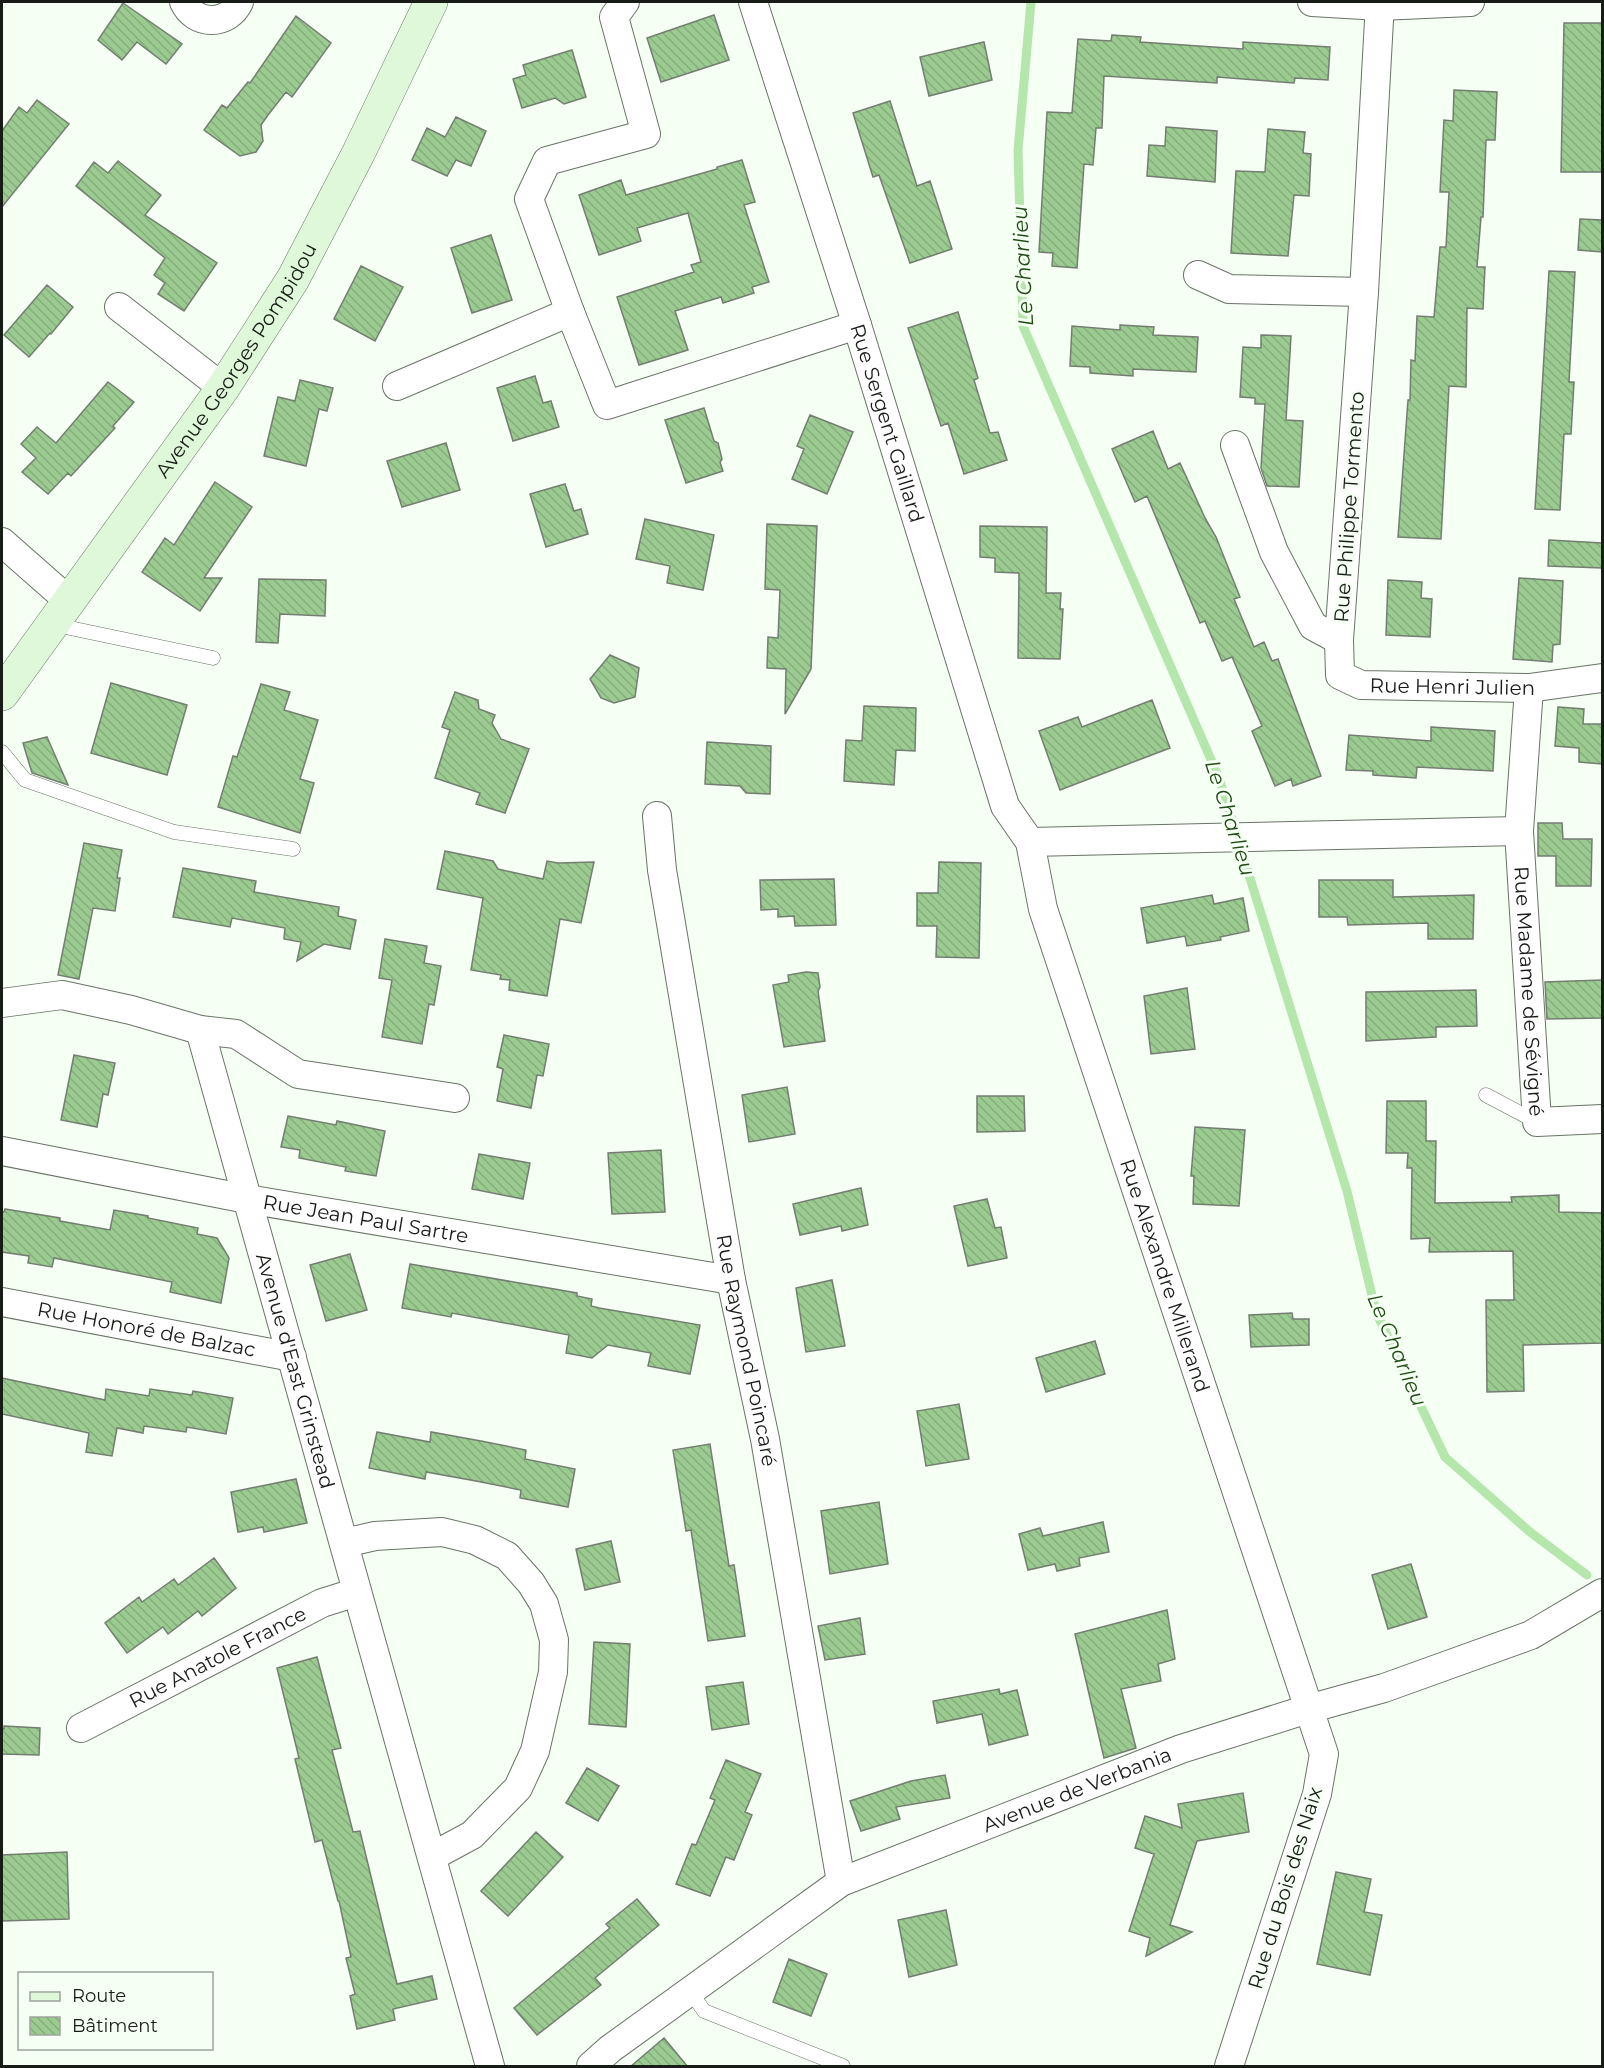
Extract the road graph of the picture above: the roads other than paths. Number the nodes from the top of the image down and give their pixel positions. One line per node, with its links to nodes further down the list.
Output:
1 (184, 2): 2 (street)
2 (239, 2)
3 (431, 2): 15 (main road, Avenue Georges Pompidou)
4 (625, 2): 12 (street)
5 (753, 2): 13 (street, Rue Sergent Gaillard)
6 (1312, 2): 8 (street)
7 (1470, 2): 8 (street)
8 (1380, 4): 10 (street, Rue Philippe Tormento)
9 (1198, 274): 10 (street)
10 (1364, 292): 19 (street, Rue Philippe Tormento)
11 (119, 307): 15 (street)
12 (570, 312): 13 (street); 14 (street)
13 (858, 326): 27 (street, Rue Sergent Gaillard)
14 (397, 386)
15 (223, 388): 18 (main road, Avenue Georges Pompidou)
16 (1235, 445): 19 (street, Rue Philippe Tormento)
17 (2, 542): 18 (street)
18 (62, 610): 20 (lane); 23 (main road, Avenue Georges Pompidou)
19 (1339, 639): 22 (street, Rue Henri Julien)
20 (213, 658)
21 (1602, 678): 22 (street, Rue Henri Julien)
22 (1529, 688): 26 (street, Rue Madame de Sévigné)
23 (2, 694)
24 (2, 752): 28 (lane)
25 (657, 816): 37 (street, Rue Raymond Poincaré)
26 (1519, 831): 27 (street); 34 (street, Rue Madame de Sévigné)
27 (1030, 842): 43 (street, Rue Alexandre Millerand)
28 (293, 849)
29 (2, 1003): 30 (street)
30 (200, 1030): 32 (street); 36 (street, Avenue d'East Grinstead)
31 (1486, 1095): 34 (lane)
32 (455, 1098)
33 (1602, 1119): 34 (street, Rue Madame de Sévigné)
34 (1537, 1122)
35 (2, 1151): 36 (street, Rue Jean Paul Sartre)
36 (247, 1199): 37 (street, Rue Jean Paul Sartre); 39 (street, Avenue d'East Grinstead)
37 (731, 1280): 46 (street, Rue Raymond Poincaré)
38 (2, 1302): 39 (street, Rue Honoré de Balzac)
39 (292, 1357): 40 (street, Avenue d'East Grinstead)
40 (344, 1543): 41 (street, Avenue d'East Grinstead); 45 (street)
41 (357, 1592): 44 (street, Rue Anatole France); 45 (street, Avenue d'East Grinstead)
42 (1602, 1593): 43 (street, Avenue de Verbania)
43 (1308, 1709): 46 (street, Avenue de Verbania); 51 (street, Rue du Bois des Naix)
44 (81, 1728)
45 (433, 1856): 48 (street, Avenue d'East Grinstead)
46 (841, 1882): 47 (street, Avenue de Verbania)
47 (690, 1991): 49 (street, Avenue de Verbania); 50 (lane)
48 (490, 2067)
49 (591, 2067)
50 (843, 2067)
51 (1229, 2067)

